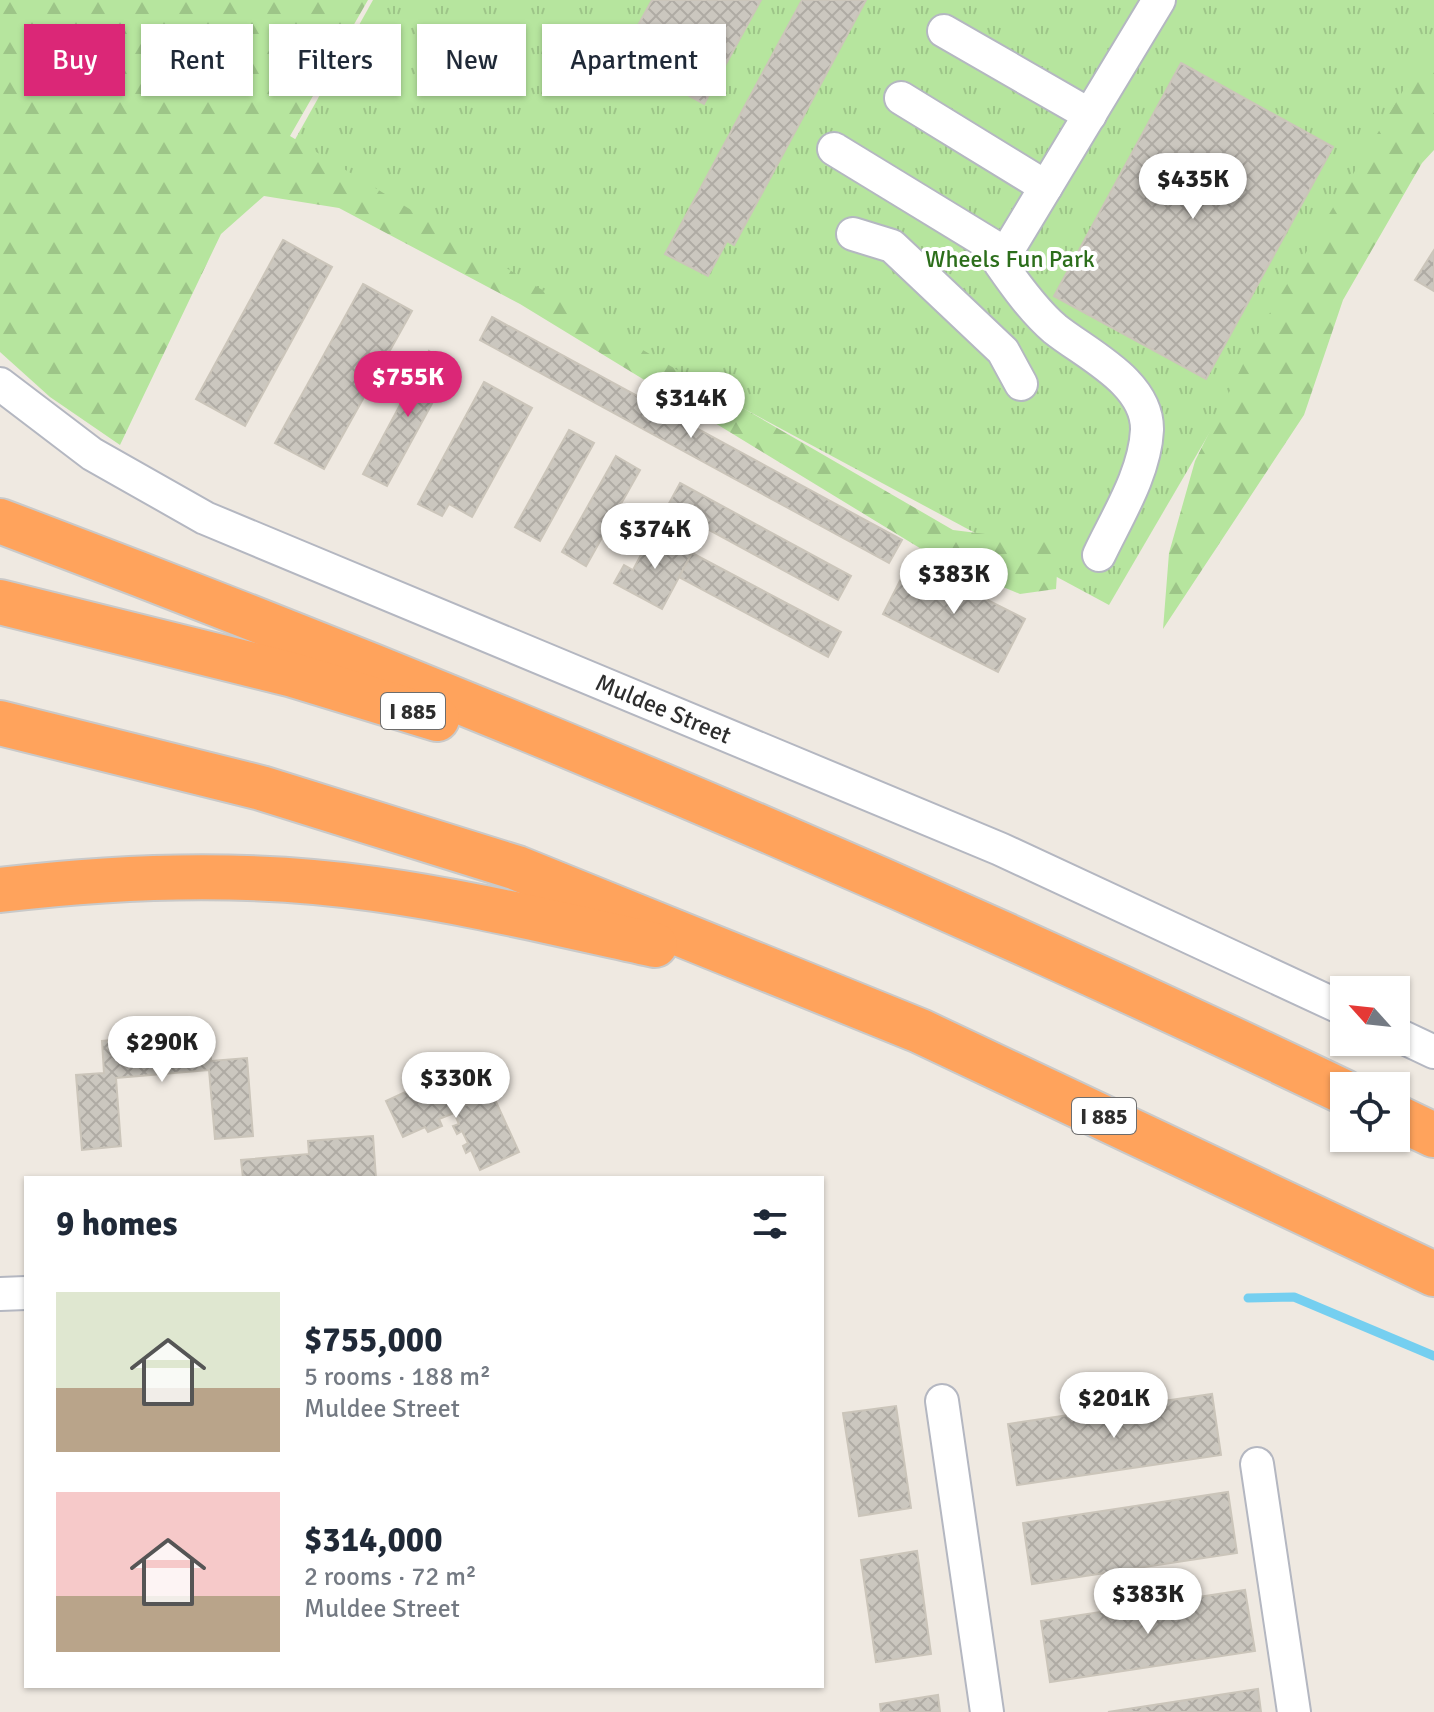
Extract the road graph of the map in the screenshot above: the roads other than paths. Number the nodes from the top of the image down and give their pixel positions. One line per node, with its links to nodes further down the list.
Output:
1 (1159, 0): 4 (street)
2 (944, 31): 4 (street)
3 (901, 98): 6 (street)
4 (1090, 115): 6 (street)
5 (834, 149): 8 (street)
6 (1046, 187): 8 (street)
7 (853, 234): 10 (street)
8 (1006, 254): 12 (street)
9 (0, 384): 18 (street, Muldee Street)
10 (1021, 384)
11 (0, 521): 15 (highway)
12 (1099, 555)
13 (0, 602): 15 (highway, I 885)
14 (0, 723): 17 (highway, I 885)
15 (816, 852): 21 (highway, I 885)
16 (0, 890): 17 (highway)
17 (770, 969): 24 (highway, I 885)
18 (1330, 1002)
19 (1410, 1041): 20 (street)
20 (1434, 1052)
21 (1330, 1085)
22 (1410, 1124): 23 (highway)
23 (1434, 1135)
24 (1434, 1274)
25 (24, 1293): 26 (street)
26 (0, 1294)
27 (942, 1401): 29 (street)
28 (1257, 1464): 30 (street)
29 (987, 1712)
30 (1294, 1712)

